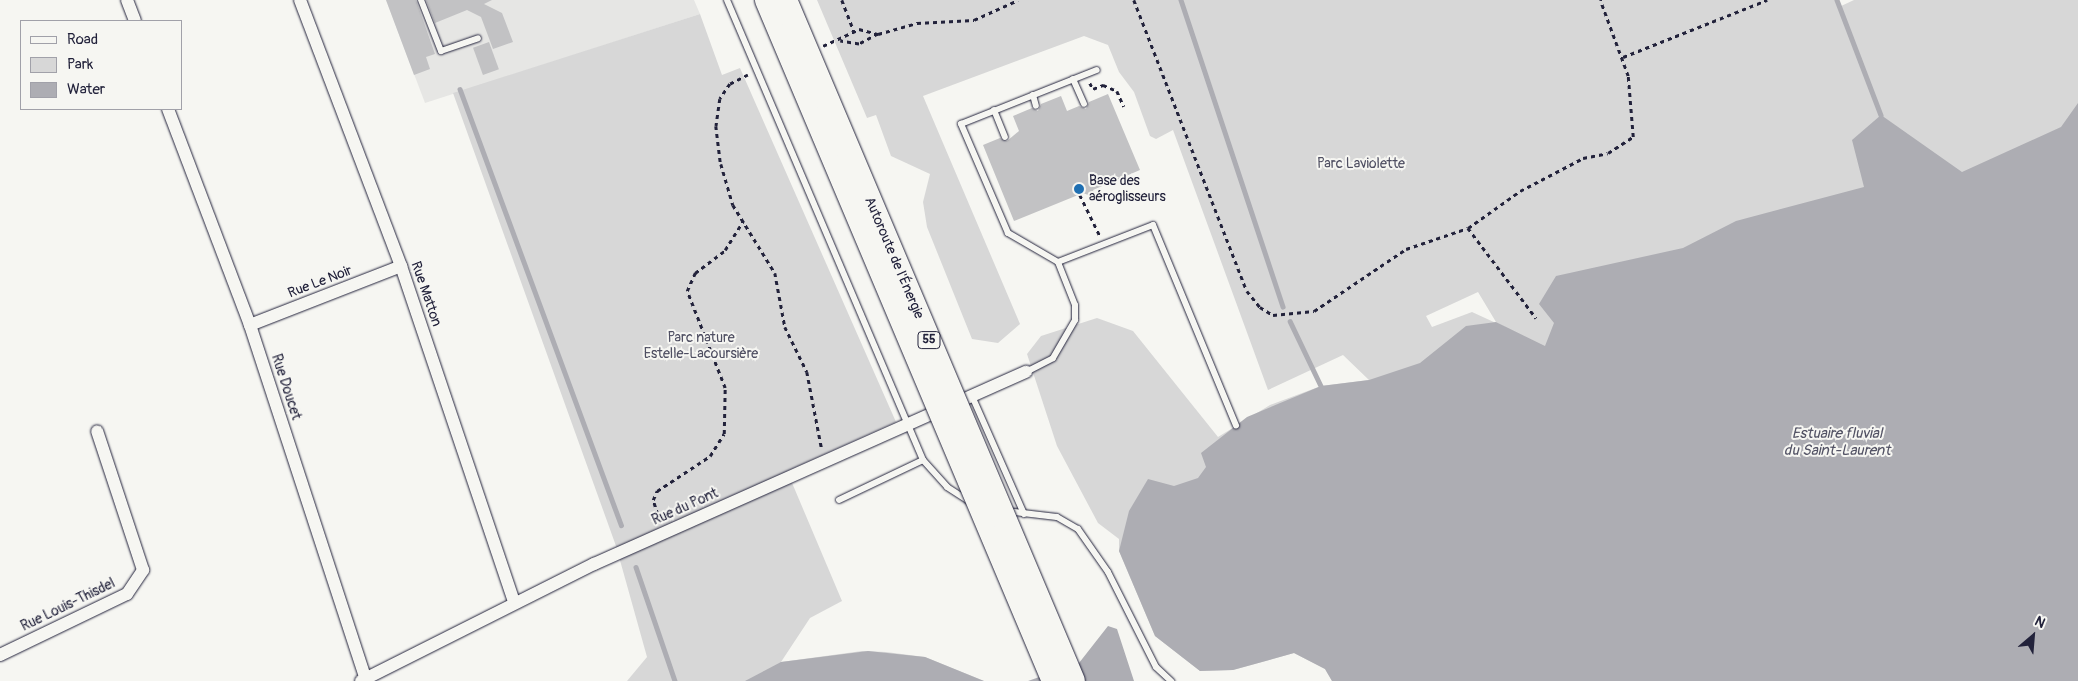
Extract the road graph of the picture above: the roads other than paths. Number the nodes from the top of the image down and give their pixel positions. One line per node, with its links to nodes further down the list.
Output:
1 (127, 0): 7 (street)
2 (300, 0): 18 (street, Rue Matton)
3 (421, 0): 8 (lane)
4 (727, 0): 22 (lane)
5 (767, 0): 31 (highway, Autoroute de l'Énergie / 55, bridge)
6 (785, 0): 32 (highway, Autoroute de l'Énergie / 55, bridge)
7 (135, 20)
8 (478, 38)
9 (1097, 70): 10 (lane)
10 (1073, 79): 11 (lane); 12 (lane)
11 (1033, 95): 13 (lane); 15 (lane)
12 (1084, 104)
13 (1036, 106)
14 (168, 110): 19 (street, Rue Doucet)
15 (994, 110): 16 (lane); 17 (lane)
16 (1005, 137)
17 (1058, 262): 20 (lane); 23 (lane)
18 (401, 266): 19 (street, Rue Le Noir); 28 (street, Rue Matton)
19 (250, 325): 30 (street, Rue Doucet)
20 (1026, 372): 21 (street, Rue du Pont)
21 (972, 396): 22 (street, Rue du Pont); 27 (lane)
22 (908, 425): 25 (lane); 28 (street, Rue du Pont)
23 (1236, 425)
24 (97, 431): 29 (street, Rue Louis-Thisdel)
25 (923, 460): 26 (lane); 27 (lane)
26 (839, 500)
27 (1024, 514): 33 (lane)
28 (514, 601): 30 (street, Rue du Pont)
29 (0, 655)
30 (364, 680)
31 (1054, 681)
32 (1073, 681)
33 (1171, 681)

